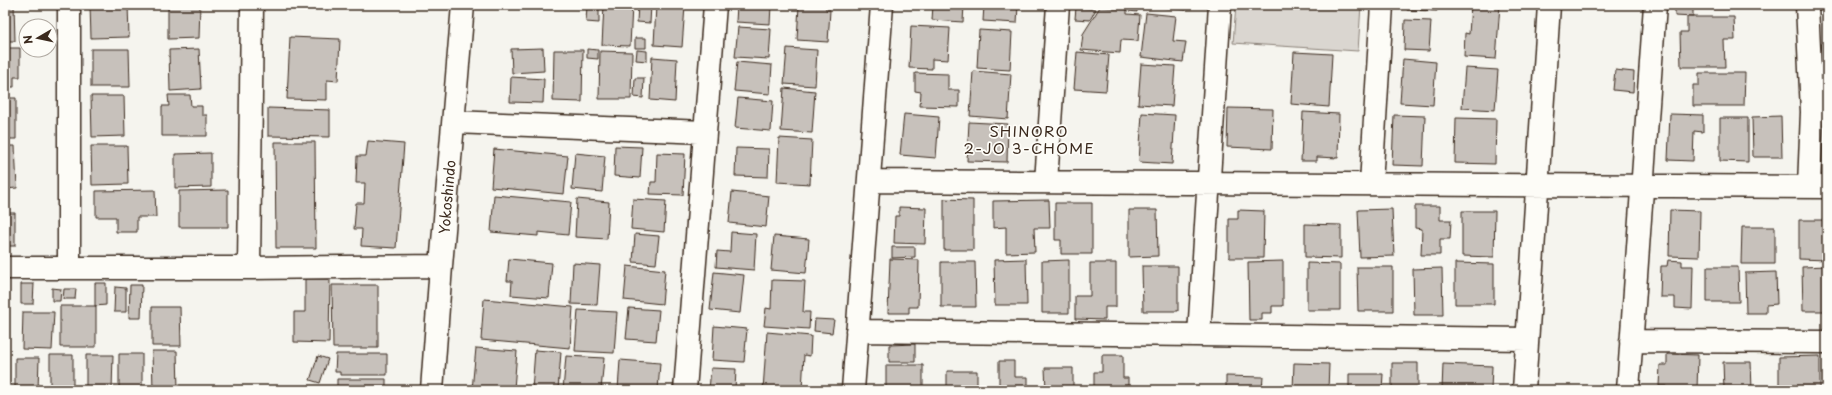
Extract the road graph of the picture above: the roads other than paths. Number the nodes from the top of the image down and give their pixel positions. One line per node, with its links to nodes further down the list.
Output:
1 (69, 5): 23 (street)
2 (252, 5): 24 (street)
3 (463, 5): 12 (street, Yokoshindo)
4 (714, 5): 13 (street)
5 (882, 5): 14 (street)
6 (1058, 5): 15 (street)
7 (1220, 5): 16 (street)
8 (1382, 5): 17 (street)
9 (1549, 5): 18 (street)
10 (1655, 5): 19 (street)
11 (1807, 5): 20 (street)
12 (454, 122): 13 (street); 21 (street, Yokoshindo)
13 (705, 132): 31 (street)
14 (870, 181): 15 (street); 25 (street)
15 (1046, 182): 16 (street)
16 (1208, 183): 17 (street); 26 (street)
17 (1371, 184): 18 (street)
18 (1537, 185): 19 (street); 27 (street)
19 (1643, 185): 20 (street); 28 (street)
20 (1818, 186)
21 (441, 266): 24 (street); 30 (street, Yokoshindo)
22 (5, 268): 23 (street)
23 (69, 268): 24 (street)
24 (249, 268)
25 (857, 331): 26 (street); 32 (street)
26 (1199, 335): 27 (street)
27 (1527, 338): 33 (street)
28 (1631, 341): 29 (street); 34 (street)
29 (1827, 342)
30 (432, 390)
31 (686, 390)
32 (853, 390)
33 (1524, 390)
34 (1628, 390)

